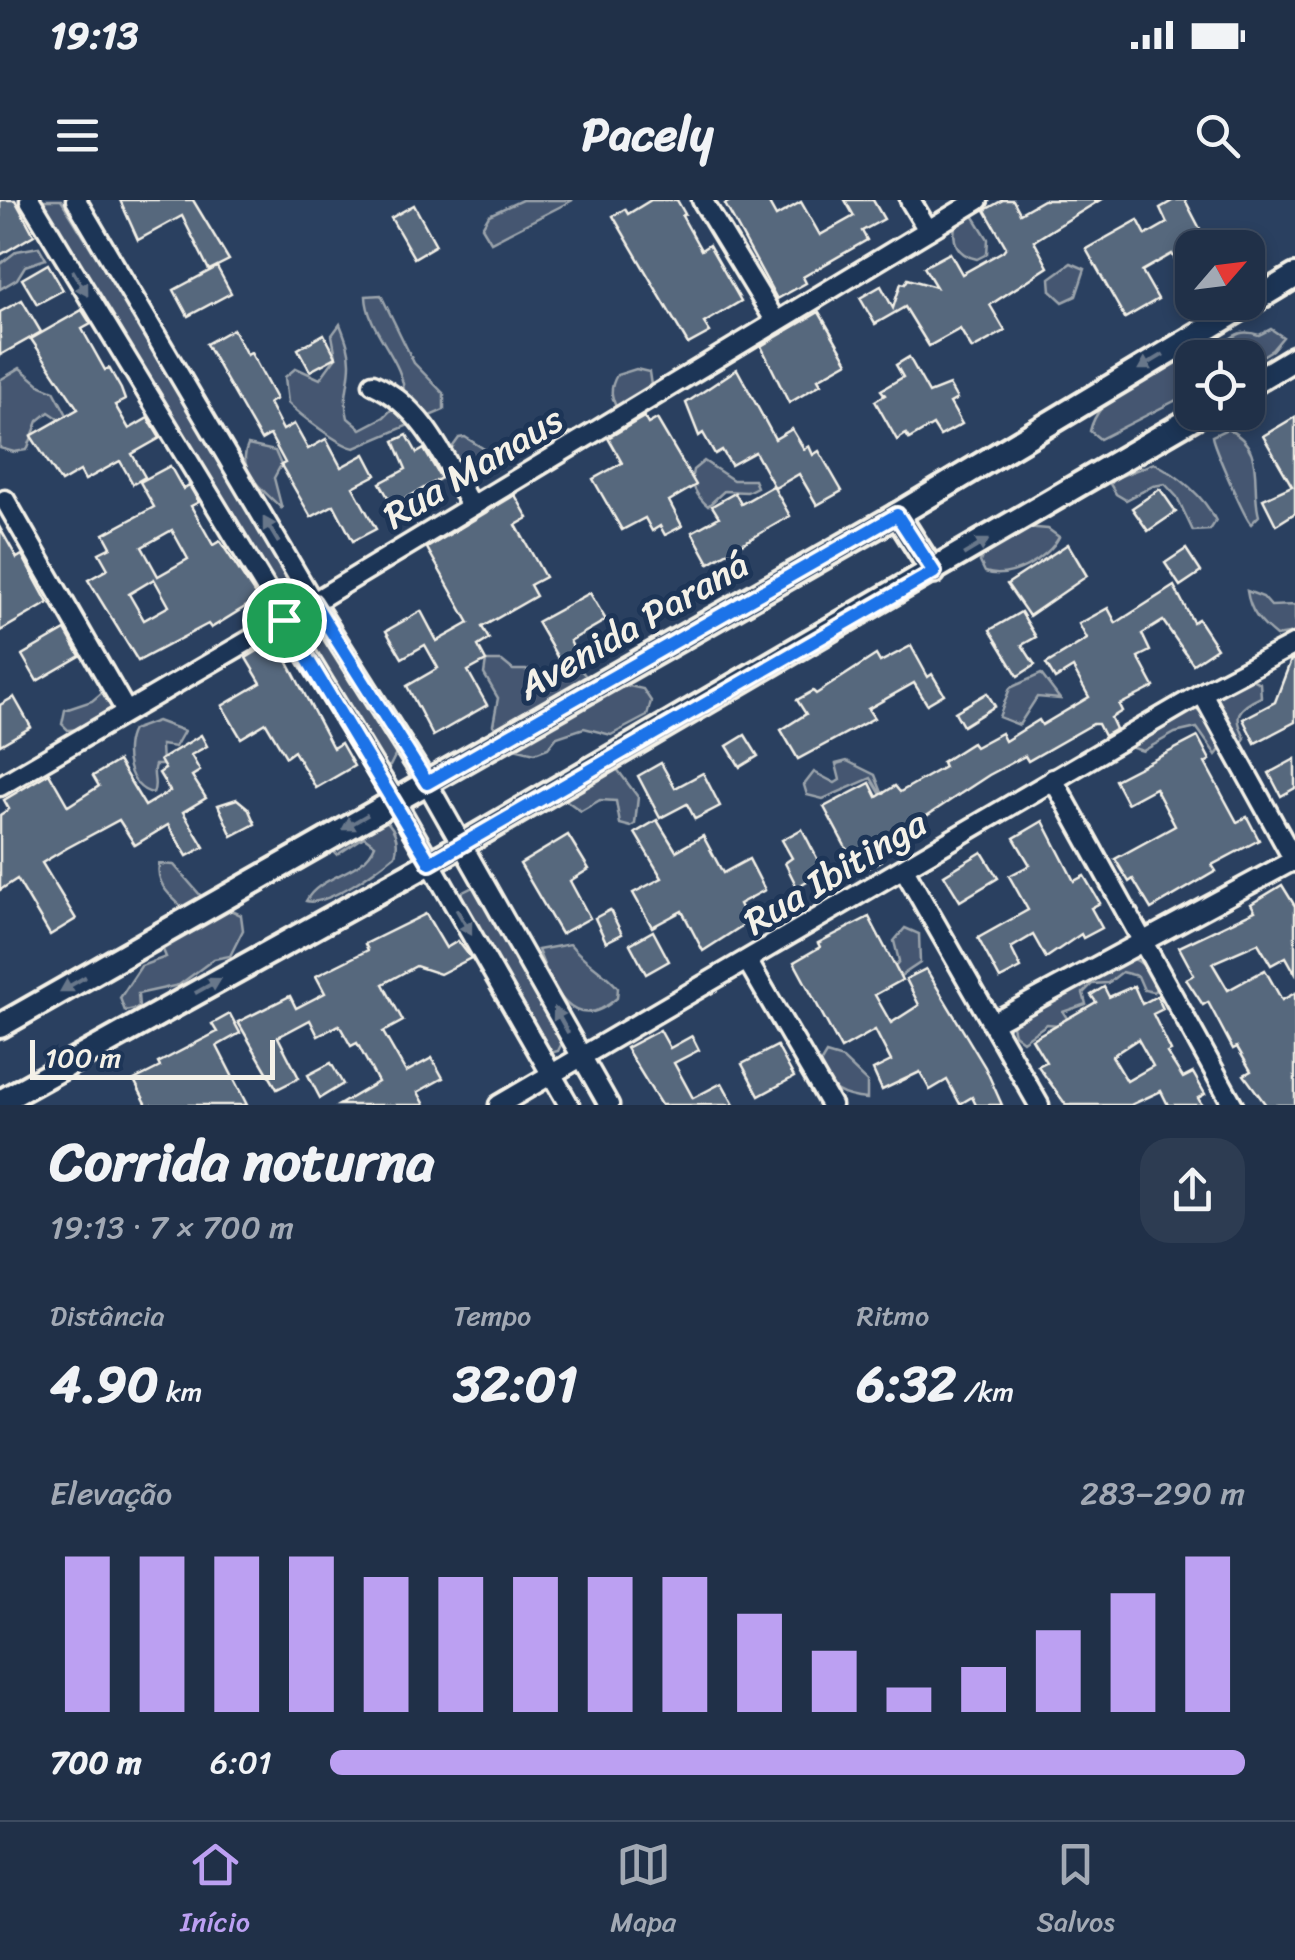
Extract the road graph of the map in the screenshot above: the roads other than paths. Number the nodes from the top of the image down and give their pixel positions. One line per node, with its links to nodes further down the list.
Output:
1 (30, 200): 18 (street, one-way to 18)
2 (76, 200): 17 (street, one-way to 2)
3 (702, 200): 8 (street)
4 (910, 200): 6 (street)
5 (978, 200): 6 (street, Rua Manaus)
6 (928, 230): 8 (street, Rua Manaus)
7 (1295, 276): 15 (main road, Avenida Paraná, one-way to 15)
8 (776, 322): 14 (street, Rua Manaus)
9 (1295, 358): 10 (main road)
10 (1265, 376)
11 (373, 384): 14 (street)
12 (1175, 428): 16 (main road, one-way to 12)
13 (6, 500): 21 (street)
14 (471, 506): 17 (street, Rua Manaus)
15 (897, 515): 16 (main road); 23 (main road, Avenida Paraná)
16 (934, 572): 26 (main road)
17 (313, 602): 18 (street, Rua Manaus); 23 (street)
18 (284, 620): 21 (street, Rua Manaus); 25 (street)
19 (1295, 644): 20 (street, Rua Ibitinga)
20 (1202, 693): 22 (street, Rua Ibitinga); 27 (street)
21 (126, 712): 24 (street, Rua Manaus)
22 (1053, 779): 29 (street, Rua Ibitinga); 30 (street)
23 (427, 783): 25 (main road, Avenida Paraná); 26 (street)
24 (0, 786)
25 (394, 799): 28 (street); 33 (main road, Avenida Paraná, one-way to 33)
26 (462, 844): 28 (main road); 34 (street, one-way to 26)
27 (1294, 861): 30 (street)
28 (430, 863): 35 (street, one-way to 35); 36 (main road, one-way to 28)
29 (904, 868): 31 (street, Rua Ibitinga); 32 (street)
30 (1140, 941): 32 (street); 42 (street)
31 (748, 962): 34 (street, Rua Ibitinga); 40 (street)
32 (994, 1022): 41 (street)
33 (0, 1026)
34 (582, 1058): 35 (street, Rua Ibitinga); 39 (street)
35 (552, 1076): 37 (street, Rua Ibitinga); 38 (street)
36 (0, 1102)
37 (499, 1105)
38 (569, 1105)
39 (610, 1105)
40 (831, 1105)
41 (1039, 1105)
42 (1233, 1105)

